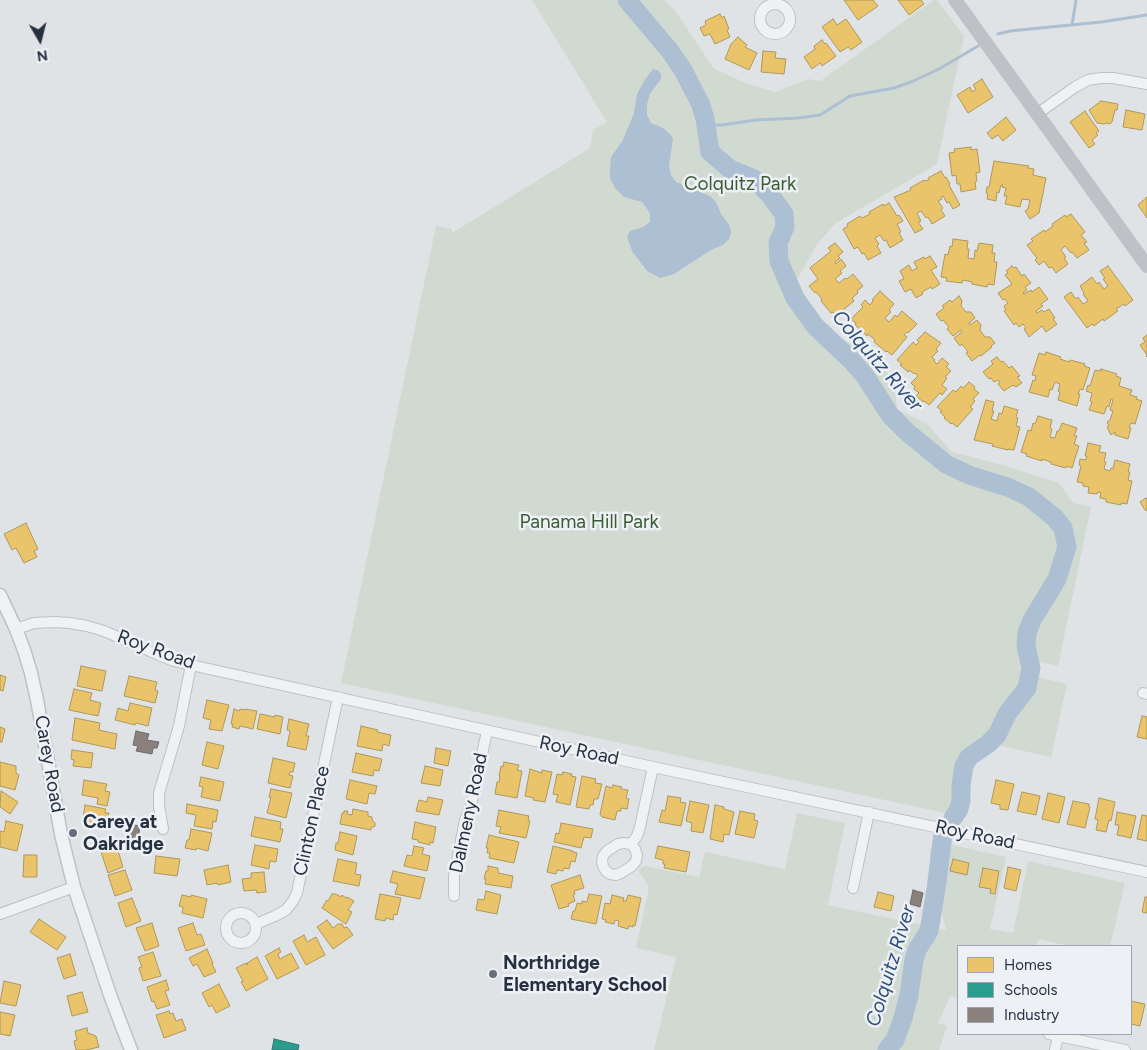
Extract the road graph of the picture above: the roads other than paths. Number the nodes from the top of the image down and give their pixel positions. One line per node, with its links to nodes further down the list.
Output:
1 (955, 0): 3 (main road)
2 (1147, 84): 3 (street)
3 (1037, 114): 4 (main road)
4 (1147, 266)
5 (0, 595): 6 (street, Carey Road)
6 (16, 629): 7 (street, Roy Road); 15 (street, Carey Road)
7 (191, 665): 8 (street, Roy Road); 12 (street)
8 (338, 697): 9 (street, Roy Road); 19 (street, Clinton Place)
9 (487, 731): 10 (street, Roy Road); 17 (street, Dalmeny Road)
10 (653, 767): 11 (street, Roy Road); 13 (street)
11 (869, 812): 14 (street, Roy Road); 16 (street)
12 (162, 829)
13 (631, 844)
14 (1147, 872)
15 (74, 887): 18 (street); 21 (street, Carey Road)
16 (853, 888)
17 (454, 896)
18 (0, 914)
19 (256, 924)
20 (1054, 1035): 22 (street); 23 (street)
21 (131, 1050)
22 (1055, 1050)
23 (1125, 1050)

